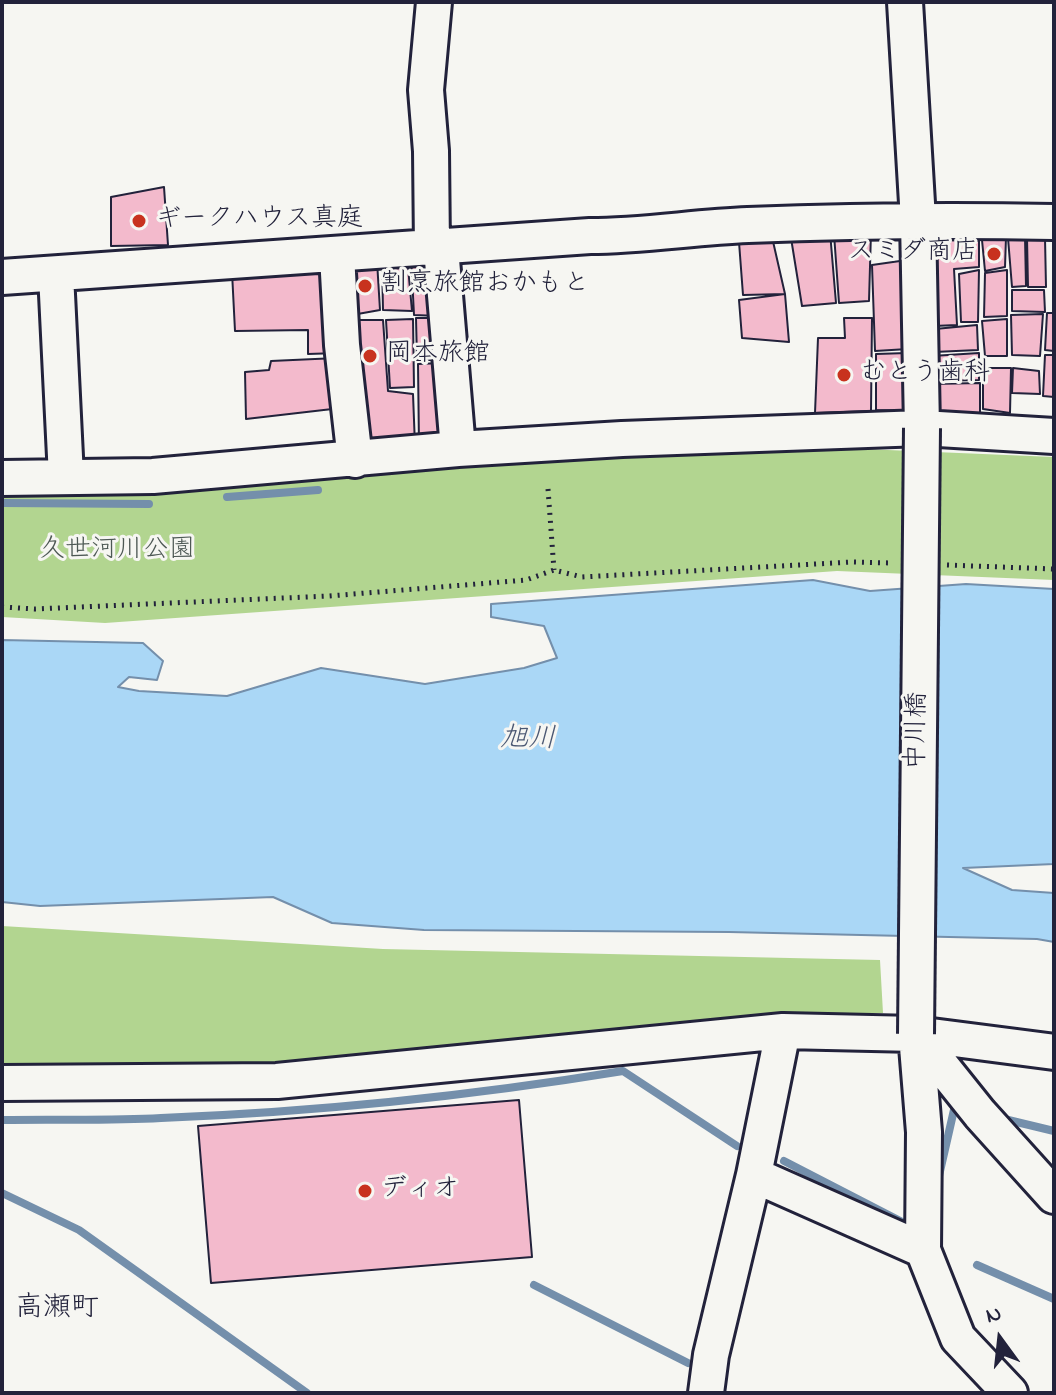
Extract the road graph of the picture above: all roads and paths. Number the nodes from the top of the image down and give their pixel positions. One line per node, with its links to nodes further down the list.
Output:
1 (434, 2): 5 (street)
2 (905, 2): 3 (street, 中川橋)
3 (918, 220): 4 (street); 5 (street); 9 (street, 中川橋)
4 (1054, 222)
5 (437, 248): 6 (street); 11 (street)
6 (337, 255): 7 (street); 12 (street)
7 (56, 274): 8 (street); 13 (street)
8 (2, 277)
9 (922, 428): 10 (street); 11 (street); 22 (street, 中川橋, bridge)
10 (1054, 436)
11 (458, 449): 12 (street)
12 (355, 460): 13 (street)
13 (66, 477): 14 (street)
14 (2, 478)
15 (548, 489): 19 (path)
16 (899, 563): 19 (path)
17 (945, 565): 18 (path)
18 (1054, 569)
19 (554, 570): 20 (path)
20 (2, 607)
21 (783, 1031): 22 (street); 24 (street); 25 (street)
22 (916, 1034): 23 (street); 26 (street); 27 (street, 中川橋)
23 (1054, 1052)
24 (2, 1083)
25 (754, 1175): 27 (street); 28 (street)
26 (1054, 1196)
27 (923, 1250): 29 (street)
28 (706, 1393)
29 (1010, 1393)

